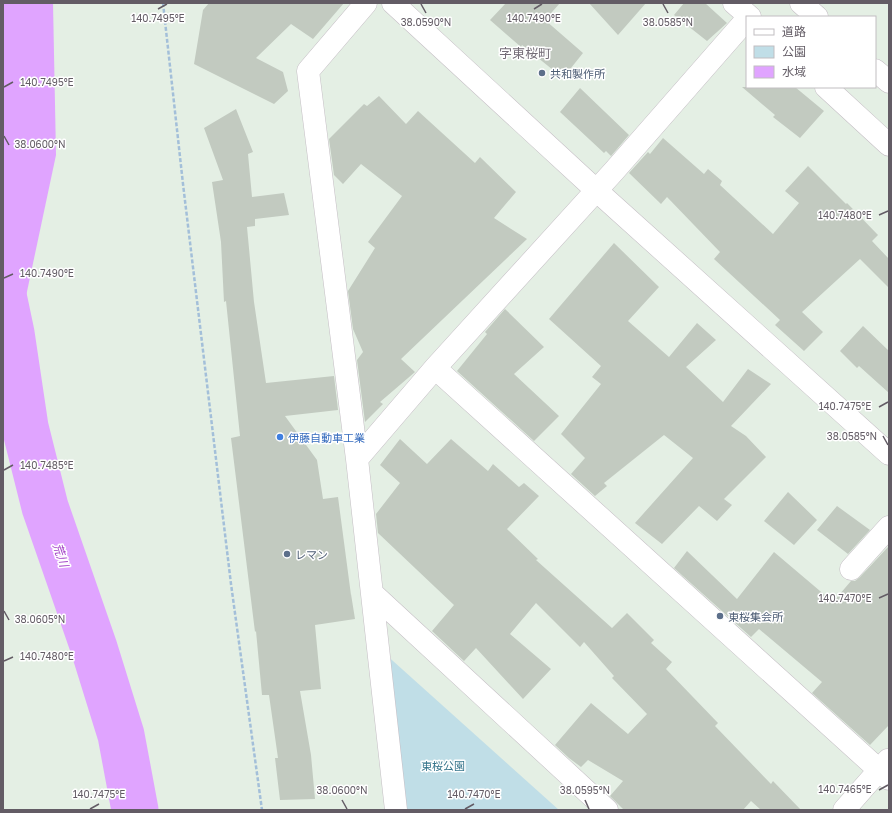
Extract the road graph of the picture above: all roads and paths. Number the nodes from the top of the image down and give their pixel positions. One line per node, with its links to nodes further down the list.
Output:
1 (163, 3): 19 (path)
2 (366, 3): 14 (street)
3 (393, 3): 11 (street)
4 (801, 3): 6 (street)
5 (748, 12): 11 (street)
6 (816, 16)
7 (876, 71): 8 (street)
8 (889, 82)
9 (827, 88): 10 (street)
10 (889, 145)
11 (597, 191): 12 (street); 13 (street)
12 (435, 368): 14 (street); 18 (street)
13 (889, 454)
14 (356, 459): 17 (street)
15 (889, 527): 16 (street)
16 (851, 569)
17 (372, 593): 20 (street); 21 (street)
18 (886, 769): 22 (street)
19 (262, 810)
20 (396, 810)
21 (607, 810)
22 (844, 810)

